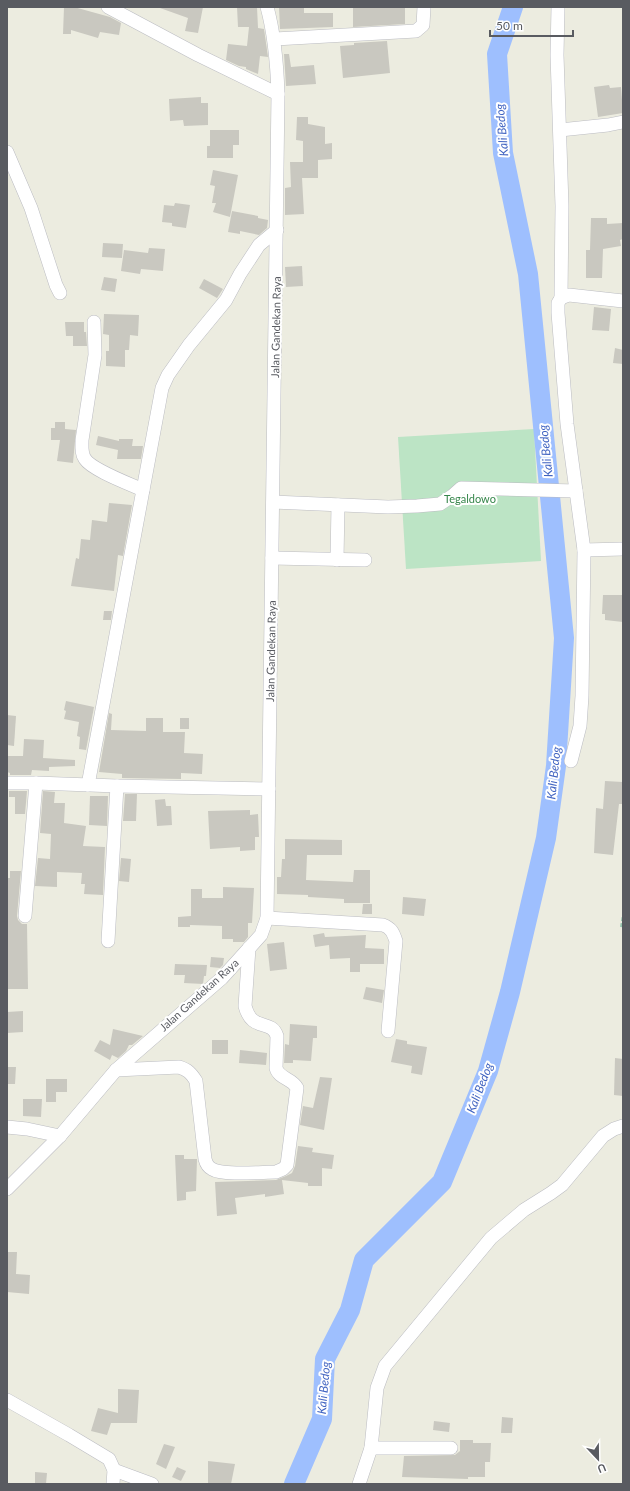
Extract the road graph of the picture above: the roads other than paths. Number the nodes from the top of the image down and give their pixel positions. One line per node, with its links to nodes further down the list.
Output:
1 (108, 7): 6 (street)
2 (267, 7): 5 (street, Jalan Gandekan Raya)
3 (424, 7): 5 (street)
4 (558, 7): 8 (street)
5 (275, 39): 6 (street, Jalan Gandekan Raya)
6 (278, 94): 10 (street, Jalan Gandekan Raya)
7 (623, 122): 8 (street)
8 (560, 130): 12 (street)
9 (7, 152): 11 (street)
10 (277, 230): 15 (street); 17 (street, Jalan Gandekan Raya)
11 (60, 293)
12 (560, 298): 13 (street); 16 (street)
13 (623, 301)
14 (94, 322): 15 (street)
15 (143, 490): 27 (street)
16 (573, 491): 18 (street); 20 (street)
17 (273, 502): 18 (street); 21 (street, Jalan Gandekan Raya)
18 (338, 505): 22 (street)
19 (623, 549): 20 (street)
20 (584, 550): 24 (street)
21 (272, 558): 22 (street); 29 (street, Jalan Gandekan Raya)
22 (337, 560): 23 (street)
23 (365, 560)
24 (571, 761)
25 (7, 783): 26 (street)
26 (36, 783): 27 (street); 30 (street)
27 (88, 786): 28 (street)
28 (117, 786): 29 (street); 32 (street)
29 (269, 789): 31 (street, Jalan Gandekan Raya)
30 (25, 916)
31 (267, 918): 33 (street, Jalan Gandekan Raya); 34 (street)
32 (108, 941)
33 (249, 948): 35 (street, Jalan Gandekan Raya); 35 (street)
34 (388, 1031)
35 (116, 1070): 38 (street, Jalan Gandekan Raya)
36 (623, 1126): 41 (street)
37 (7, 1127): 38 (street)
38 (60, 1136): 39 (street, Jalan Gandekan Raya)
39 (7, 1189)
40 (7, 1400): 43 (street)
41 (371, 1448): 42 (street); 46 (street)
42 (451, 1448)
43 (114, 1470): 44 (street); 45 (street)
44 (113, 1484)
45 (152, 1484)
46 (359, 1484)

